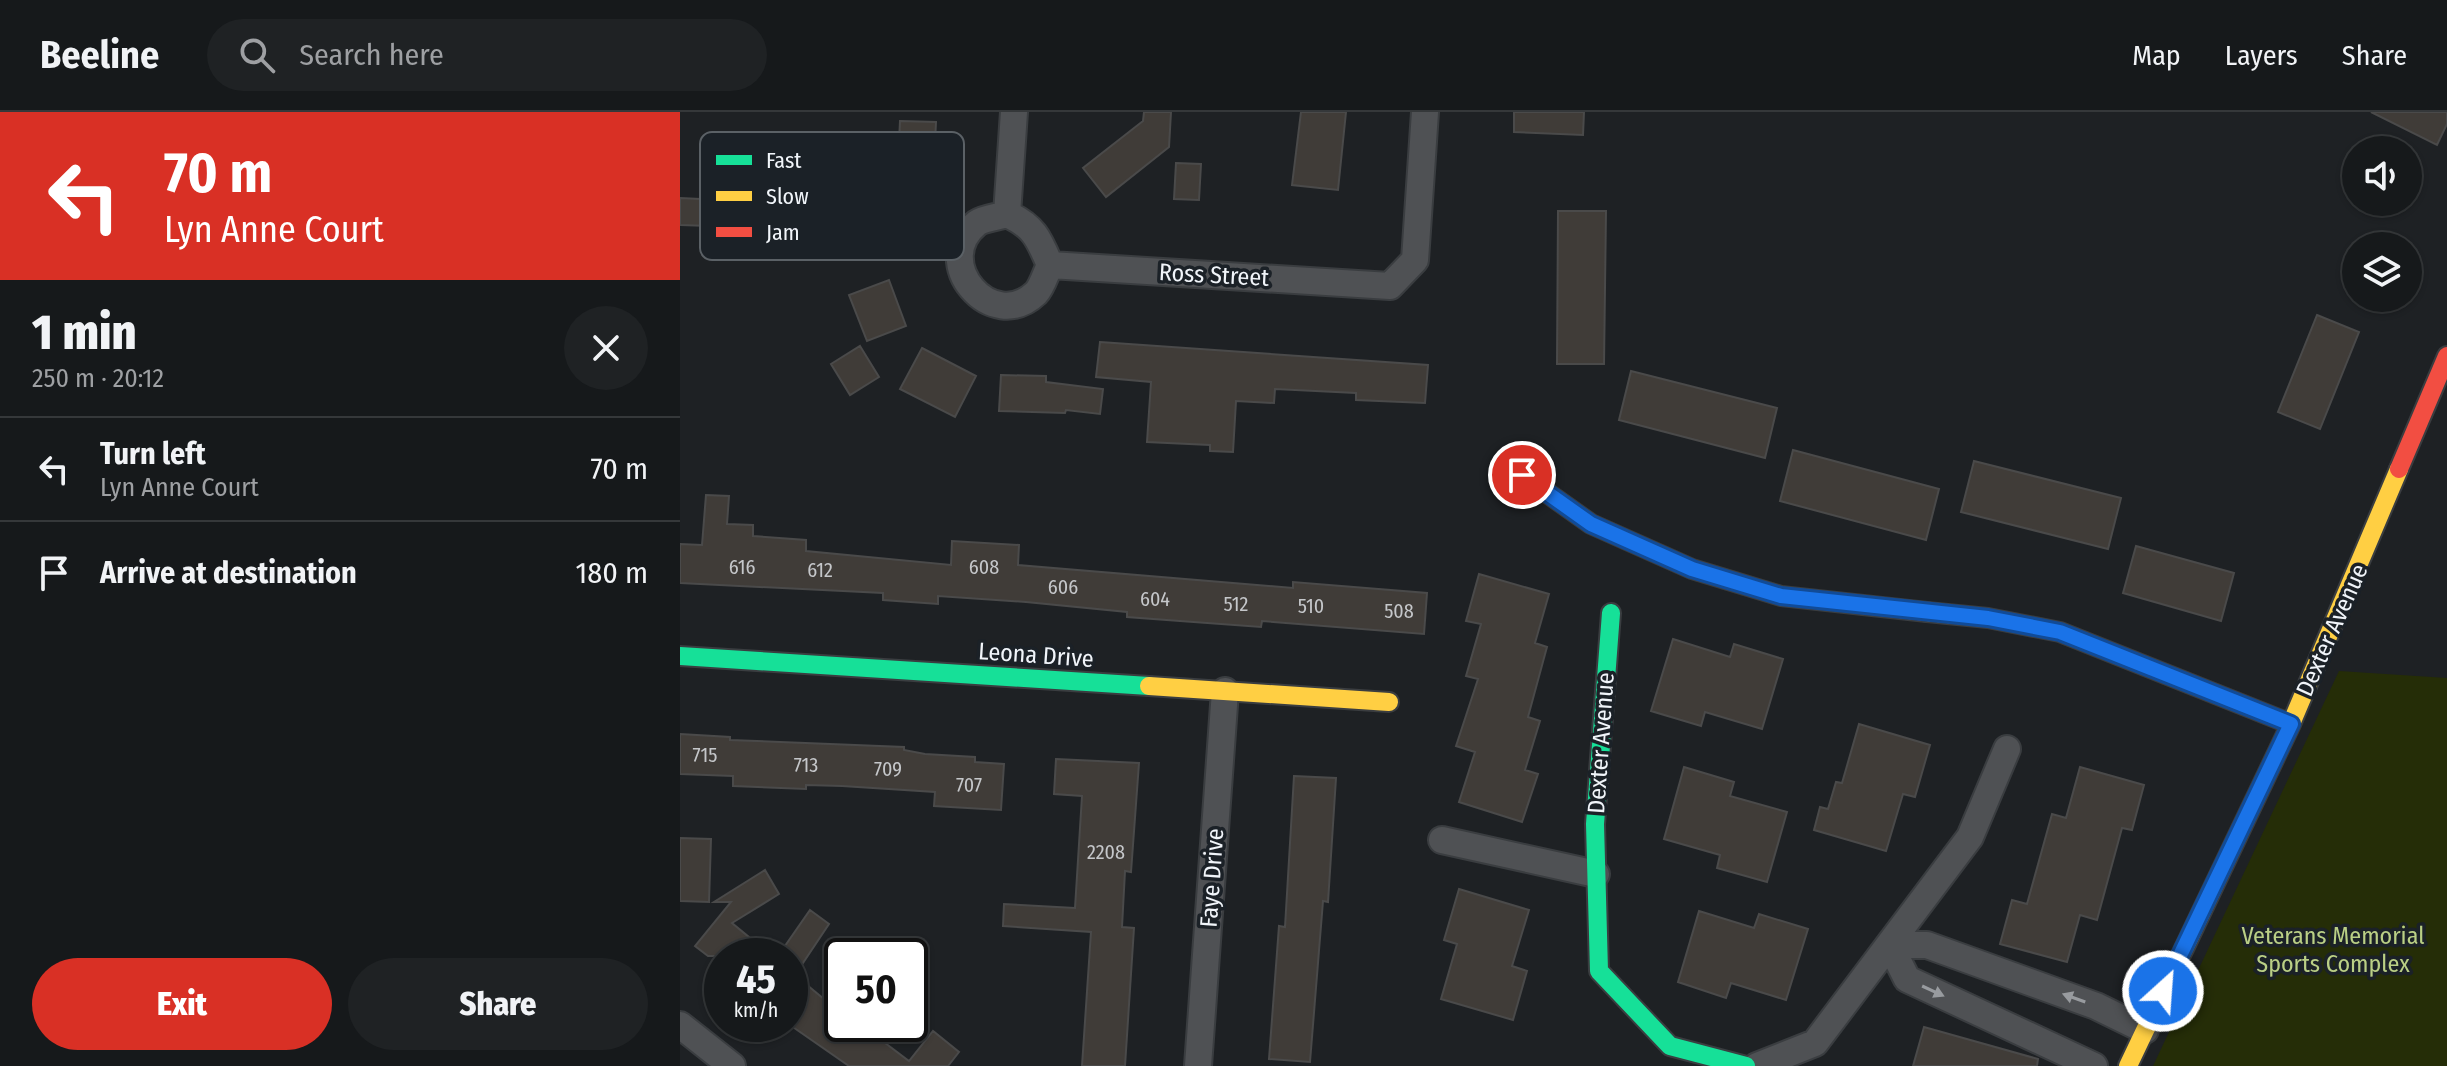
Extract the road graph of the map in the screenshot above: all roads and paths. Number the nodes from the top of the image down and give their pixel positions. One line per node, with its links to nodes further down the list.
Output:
1 (1014, 112): 3 (street)
2 (1425, 112): 6 (street, Ross Street)
3 (1007, 214): 4 (street); 6 (street)
4 (964, 242)
5 (960, 260): 6 (street)
6 (1050, 265)
7 (2447, 356): 13 (street, Dexter Avenue)
8 (1522, 475): 13 (street)
9 (1611, 613): 16 (street, Dexter Avenue)
10 (680, 656): 11 (street, Leona Drive)
11 (1225, 691): 12 (street, Leona Drive); 21 (street, Faye Drive)
12 (1389, 702)
13 (2291, 724): 19 (street, Dexter Avenue)
14 (2007, 749): 17 (street)
15 (1442, 840): 16 (street)
16 (1596, 874): 22 (street, Dexter Avenue)
17 (1890, 945): 19 (street, one-way to 17); 23 (street); 24 (street, one-way to 24)
18 (680, 1025): 20 (street)
19 (2145, 1030): 25 (street, Dexter Avenue)
20 (732, 1066)
21 (1198, 1066)
22 (1746, 1066)
23 (1757, 1066)
24 (2094, 1066)
25 (2128, 1066)

